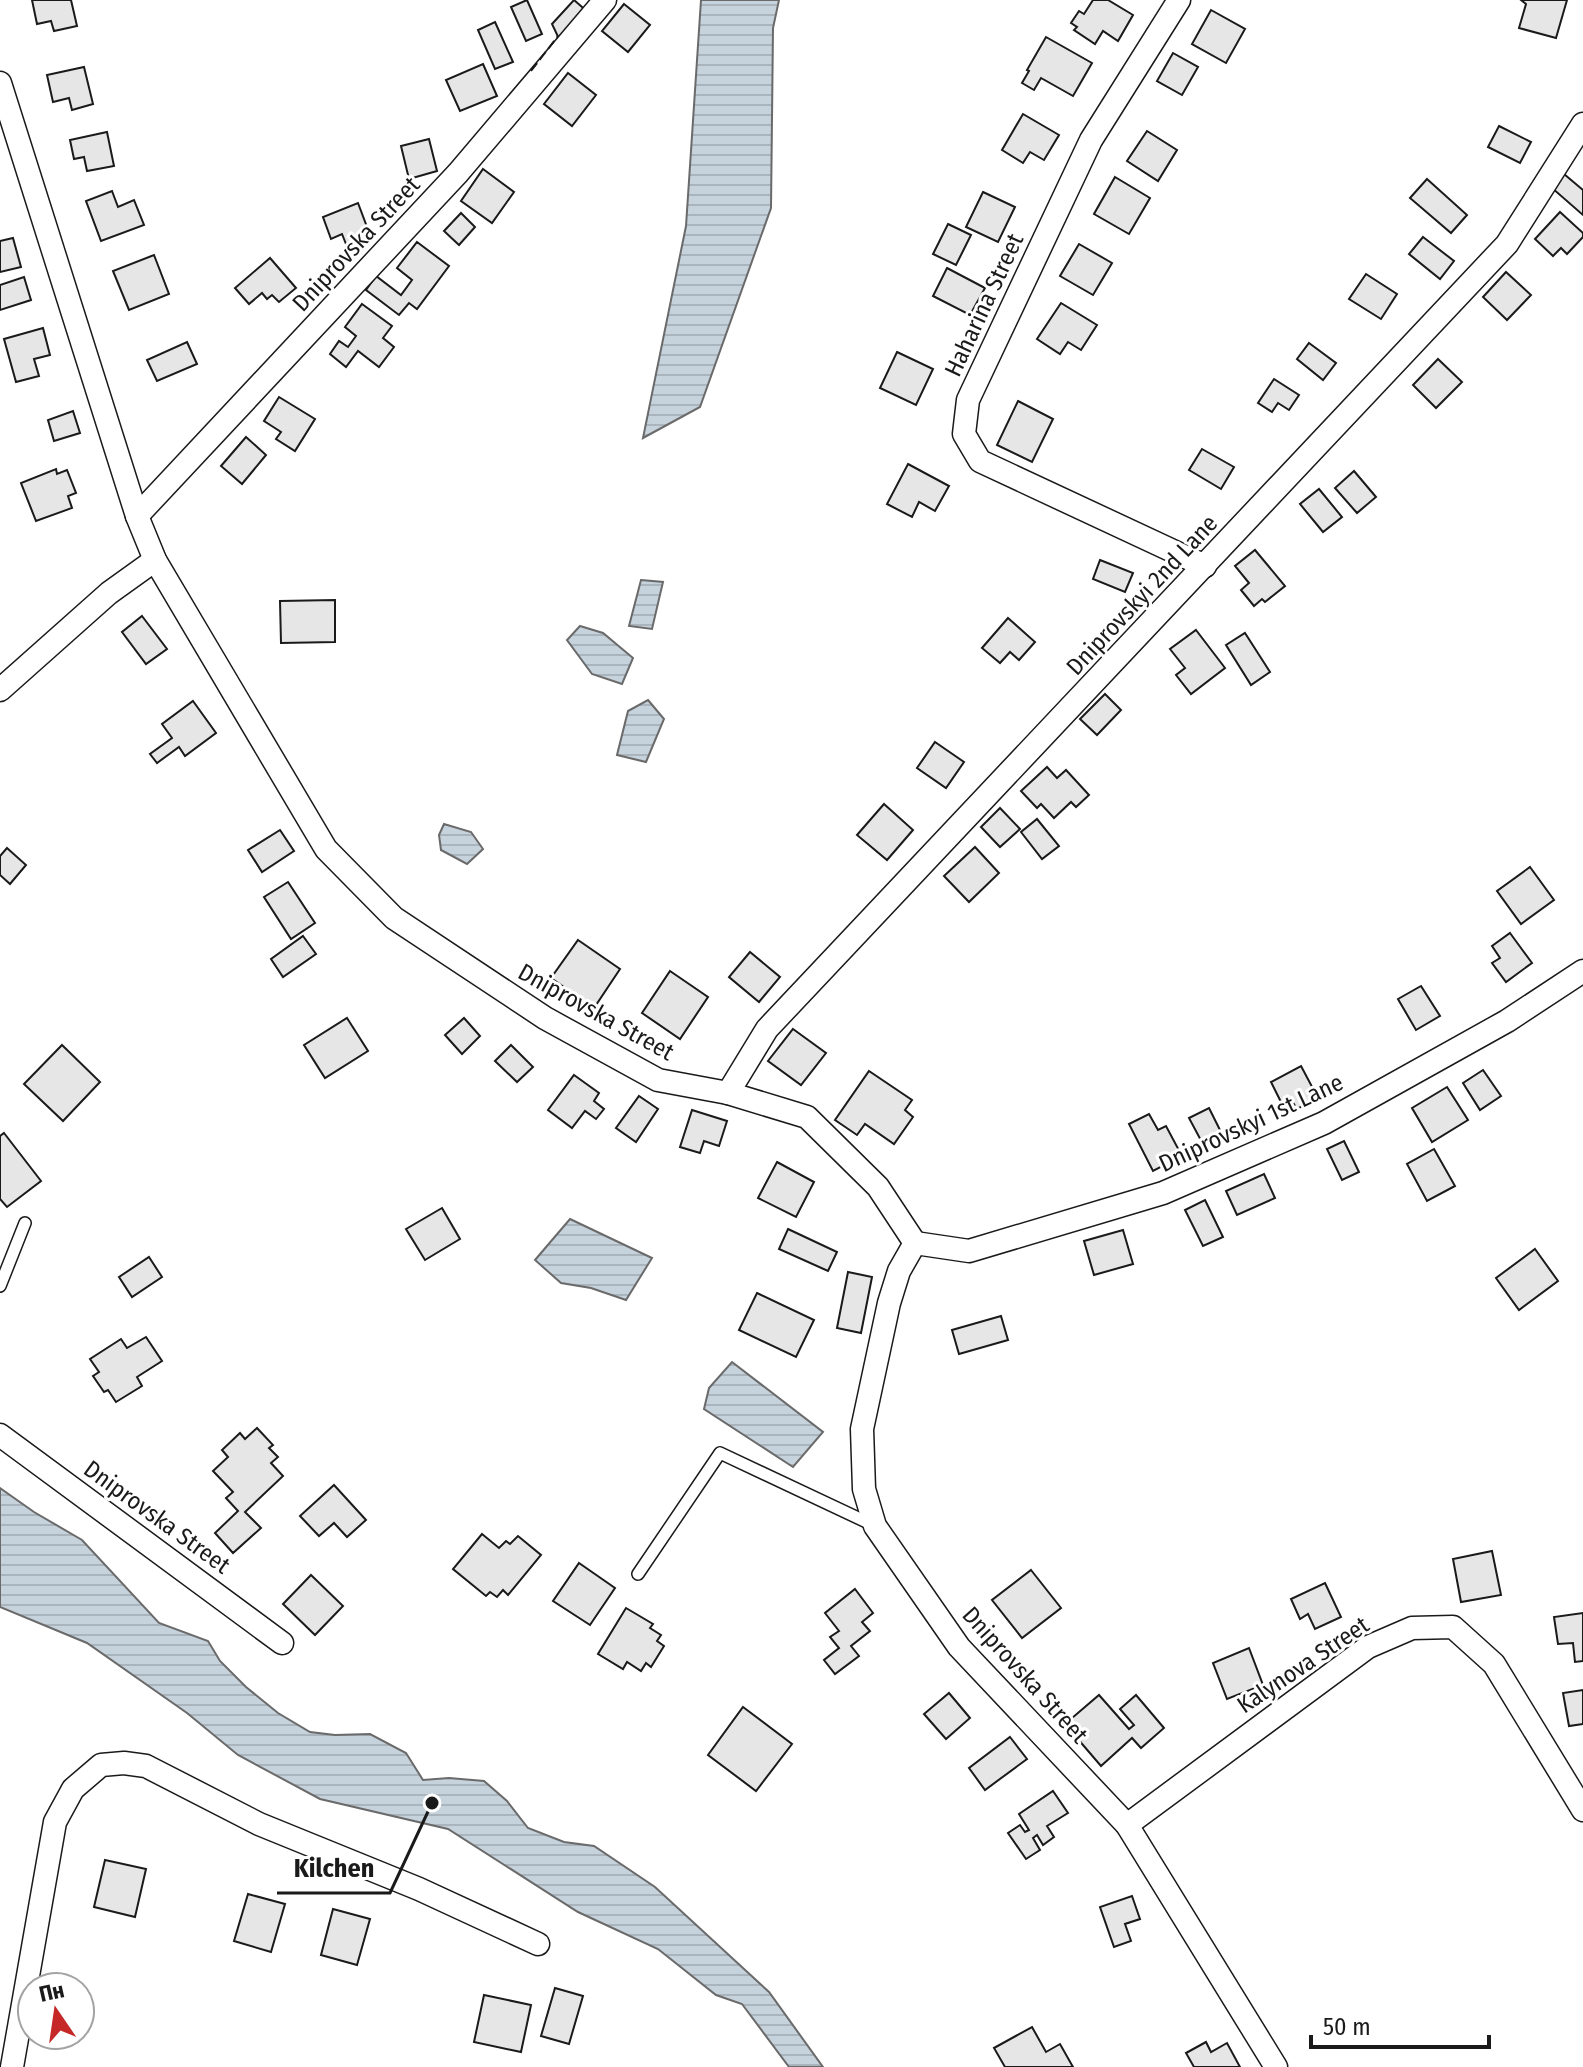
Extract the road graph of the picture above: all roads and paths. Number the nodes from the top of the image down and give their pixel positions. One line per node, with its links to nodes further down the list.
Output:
1 (605, 0): 5 (street, Dniprovska Street)
2 (1179, 0): 7 (street, Haharina Street)
3 (0, 83): 5 (street, Dniprovska Street)
4 (1583, 124): 7 (street, Dniprovskyi 2nd Lane)
5 (137, 516): 6 (street, Dniprovska Street)
6 (155, 560): 8 (street); 10 (street, Dniprovska Street)
7 (1205, 566): 10 (street, Dniprovskyi 2nd Lane)
8 (0, 690)
9 (1583, 971): 12 (street, Dniprovskyi 1st Lane)
10 (728, 1093): 12 (street, Dniprovska Street)
11 (25, 1223): 13 (lane)
12 (915, 1243): 15 (street, Dniprovska Street)
13 (0, 1286)
14 (0, 1435): 17 (street, Dniprovska Street)
15 (875, 1526): 16 (lane); 19 (street, Dniprovska Street)
16 (638, 1574)
17 (282, 1643)
18 (1583, 1810): 19 (street, Kalynova Street)
19 (1127, 1825): 22 (street, Dniprovska Street)
20 (538, 1944): 21 (street)
21 (12, 2067)
22 (1276, 2067)

